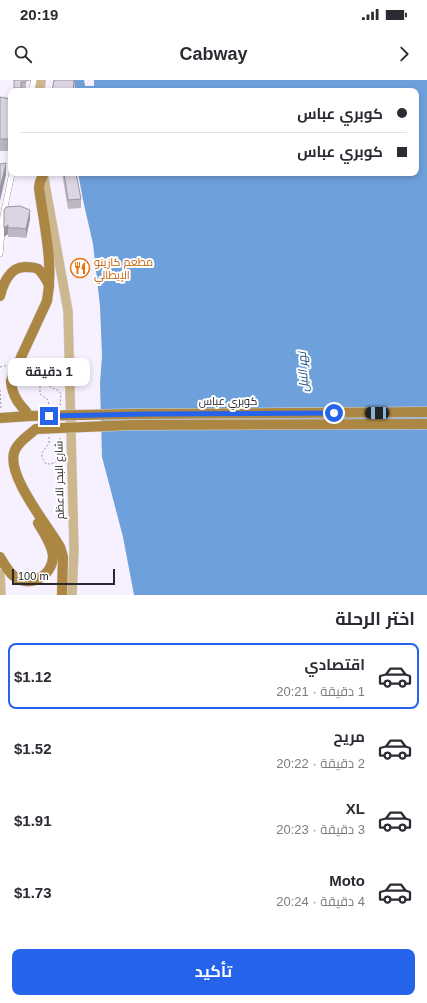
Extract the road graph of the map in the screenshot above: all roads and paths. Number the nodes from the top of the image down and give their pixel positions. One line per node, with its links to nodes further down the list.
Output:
1 (75, 84): 2 (path)
2 (84, 84)
3 (11, 176): 6 (street)
4 (42, 176): 8 (highway)
5 (43, 176): 24 (main road, شارع البحر الاعظم)
6 (1, 234): 7 (street)
7 (0, 254)
8 (49, 285): 9 (highway); 14 (highway, bridge)
9 (0, 296)
10 (40, 382): 12 (path)
11 (0, 390): 15 (path)
12 (49, 406)
13 (427, 412): 14 (highway, كوبري عباس, bridge)
14 (30, 416): 15 (highway, كوبري عباس)
15 (1, 418)
16 (427, 424): 19 (highway, bridge)
17 (49, 443): 18 (path)
18 (46, 464)
19 (27, 496): 20 (highway); 23 (highway)
20 (0, 557)
21 (0, 574): 22 (main road)
22 (2, 595)
23 (62, 595)
24 (72, 595)

